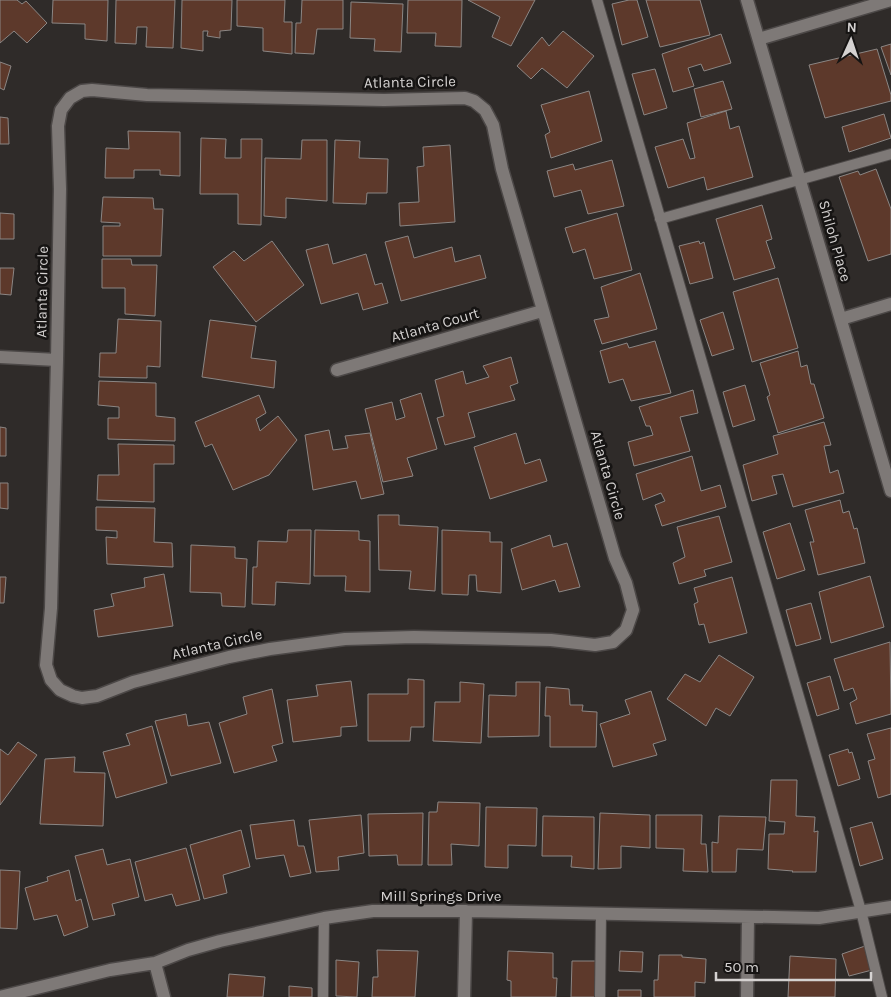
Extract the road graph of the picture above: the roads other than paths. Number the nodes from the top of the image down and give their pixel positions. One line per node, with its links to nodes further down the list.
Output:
1 (596, 0): 7 (lane)
2 (747, 0): 4 (street, Shiloh Place)
3 (891, 0): 4 (street)
4 (759, 39): 6 (street, Shiloh Place)
5 (891, 154): 6 (lane)
6 (800, 181): 7 (lane); 10 (street, Shiloh Place)
7 (660, 220): 18 (lane)
8 (891, 304): 10 (street)
9 (542, 311): 12 (street, Atlanta Circle); 12 (street, Atlanta Circle); 13 (street, Atlanta Court)
10 (840, 319): 14 (street, Shiloh Place)
11 (0, 357): 12 (street, Atlanta Circle)
12 (57, 360)
13 (337, 370)
14 (887, 461): 15 (street, Shiloh Place)
15 (891, 491)
16 (891, 907): 18 (street, Mill Springs Drive)
17 (466, 911): 19 (street, Mill Springs Drive); 20 (street, Mill Springs Drive); 26 (street)
18 (861, 912): 21 (street, Mill Springs Drive); 29 (lane)
19 (601, 914): 21 (street, Mill Springs Drive); 27 (lane)
20 (324, 918): 22 (street, Mill Springs Drive); 25 (lane)
21 (748, 918): 28 (street)
22 (155, 962): 23 (street, Mill Springs Drive); 24 (street)
23 (0, 997)
24 (164, 997)
25 (323, 997)
26 (464, 997)
27 (600, 997)
28 (747, 997)
29 (882, 997)

